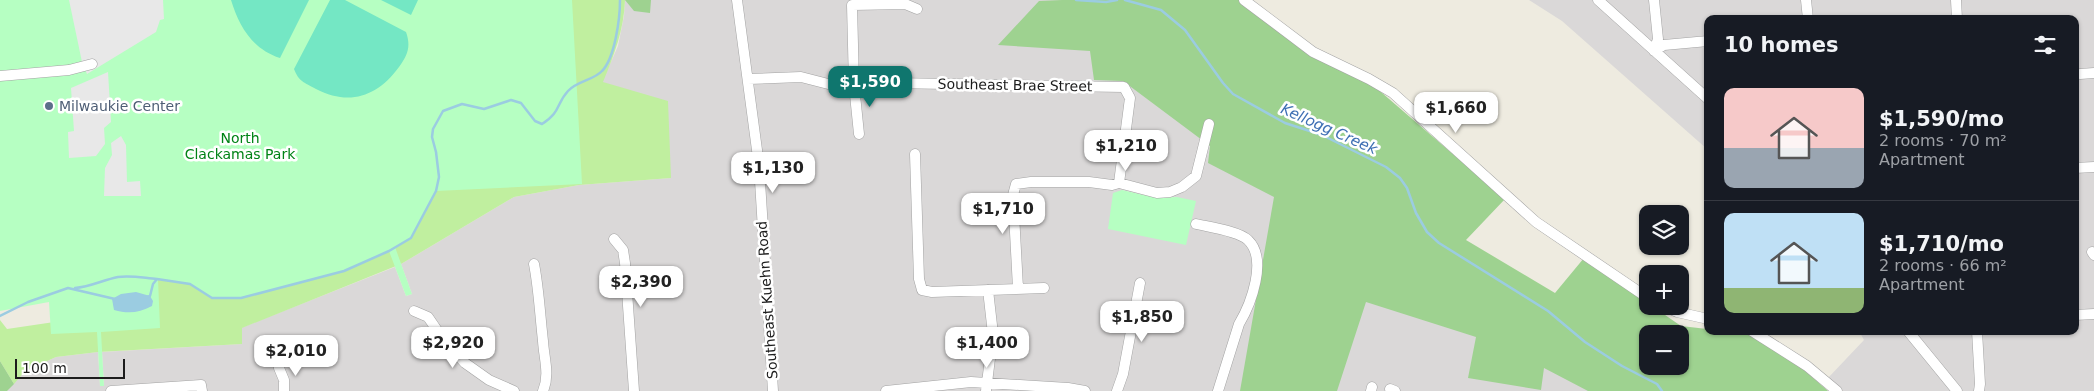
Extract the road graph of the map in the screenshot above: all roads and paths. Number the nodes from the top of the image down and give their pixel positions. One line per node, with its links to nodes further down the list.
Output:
1 (737, 0): 16 (street, Southeast Kuehn Road)
2 (1244, 0): 32 (street)
3 (1598, 0): 11 (street)
4 (1654, 0): 11 (street)
5 (1806, 0): 8 (street)
6 (1956, 0): 9 (street)
7 (917, 9): 17 (street)
8 (1808, 15)
9 (1957, 15)
10 (1704, 41): 11 (street)
11 (1654, 51): 18 (street)
12 (92, 64): 15 (street)
13 (2080, 74): 14 (street)
14 (2094, 74)
15 (0, 76)
16 (748, 79): 17 (street, Southeast Brae Street); 49 (street, Southeast Kuehn Road)
17 (854, 85): 20 (street); 24 (street, Southeast Brae Street)
18 (1704, 95)
19 (1209, 124): 24 (street)
20 (859, 134)
21 (915, 154): 31 (street)
22 (2094, 167): 23 (street)
23 (2079, 168)
24 (1119, 183): 29 (street)
25 (1196, 224): 53 (street)
26 (614, 239): 48 (street)
27 (534, 264): 47 (street)
28 (1140, 283): 52 (street)
29 (1018, 288): 30 (street); 31 (street)
30 (1044, 288)
31 (988, 290): 42 (street)
32 (1639, 292)
33 (414, 311): 46 (street)
34 (2094, 314): 36 (street)
35 (1689, 315): 37 (street)
36 (2079, 316)
37 (1704, 318)
38 (1758, 335): 54 (street)
39 (1911, 335): 55 (street)
40 (1977, 335): 56 (street)
41 (280, 368): 45 (street)
42 (986, 387): 50 (street); 51 (street)
43 (202, 388): 44 (street)
44 (111, 391)
45 (284, 391)
46 (514, 391)
47 (543, 391)
48 (634, 391)
49 (774, 391)
50 (886, 391)
51 (1085, 391)
52 (1117, 391)
53 (1218, 391)
54 (1837, 391)
55 (1957, 391)
56 (1979, 391)

